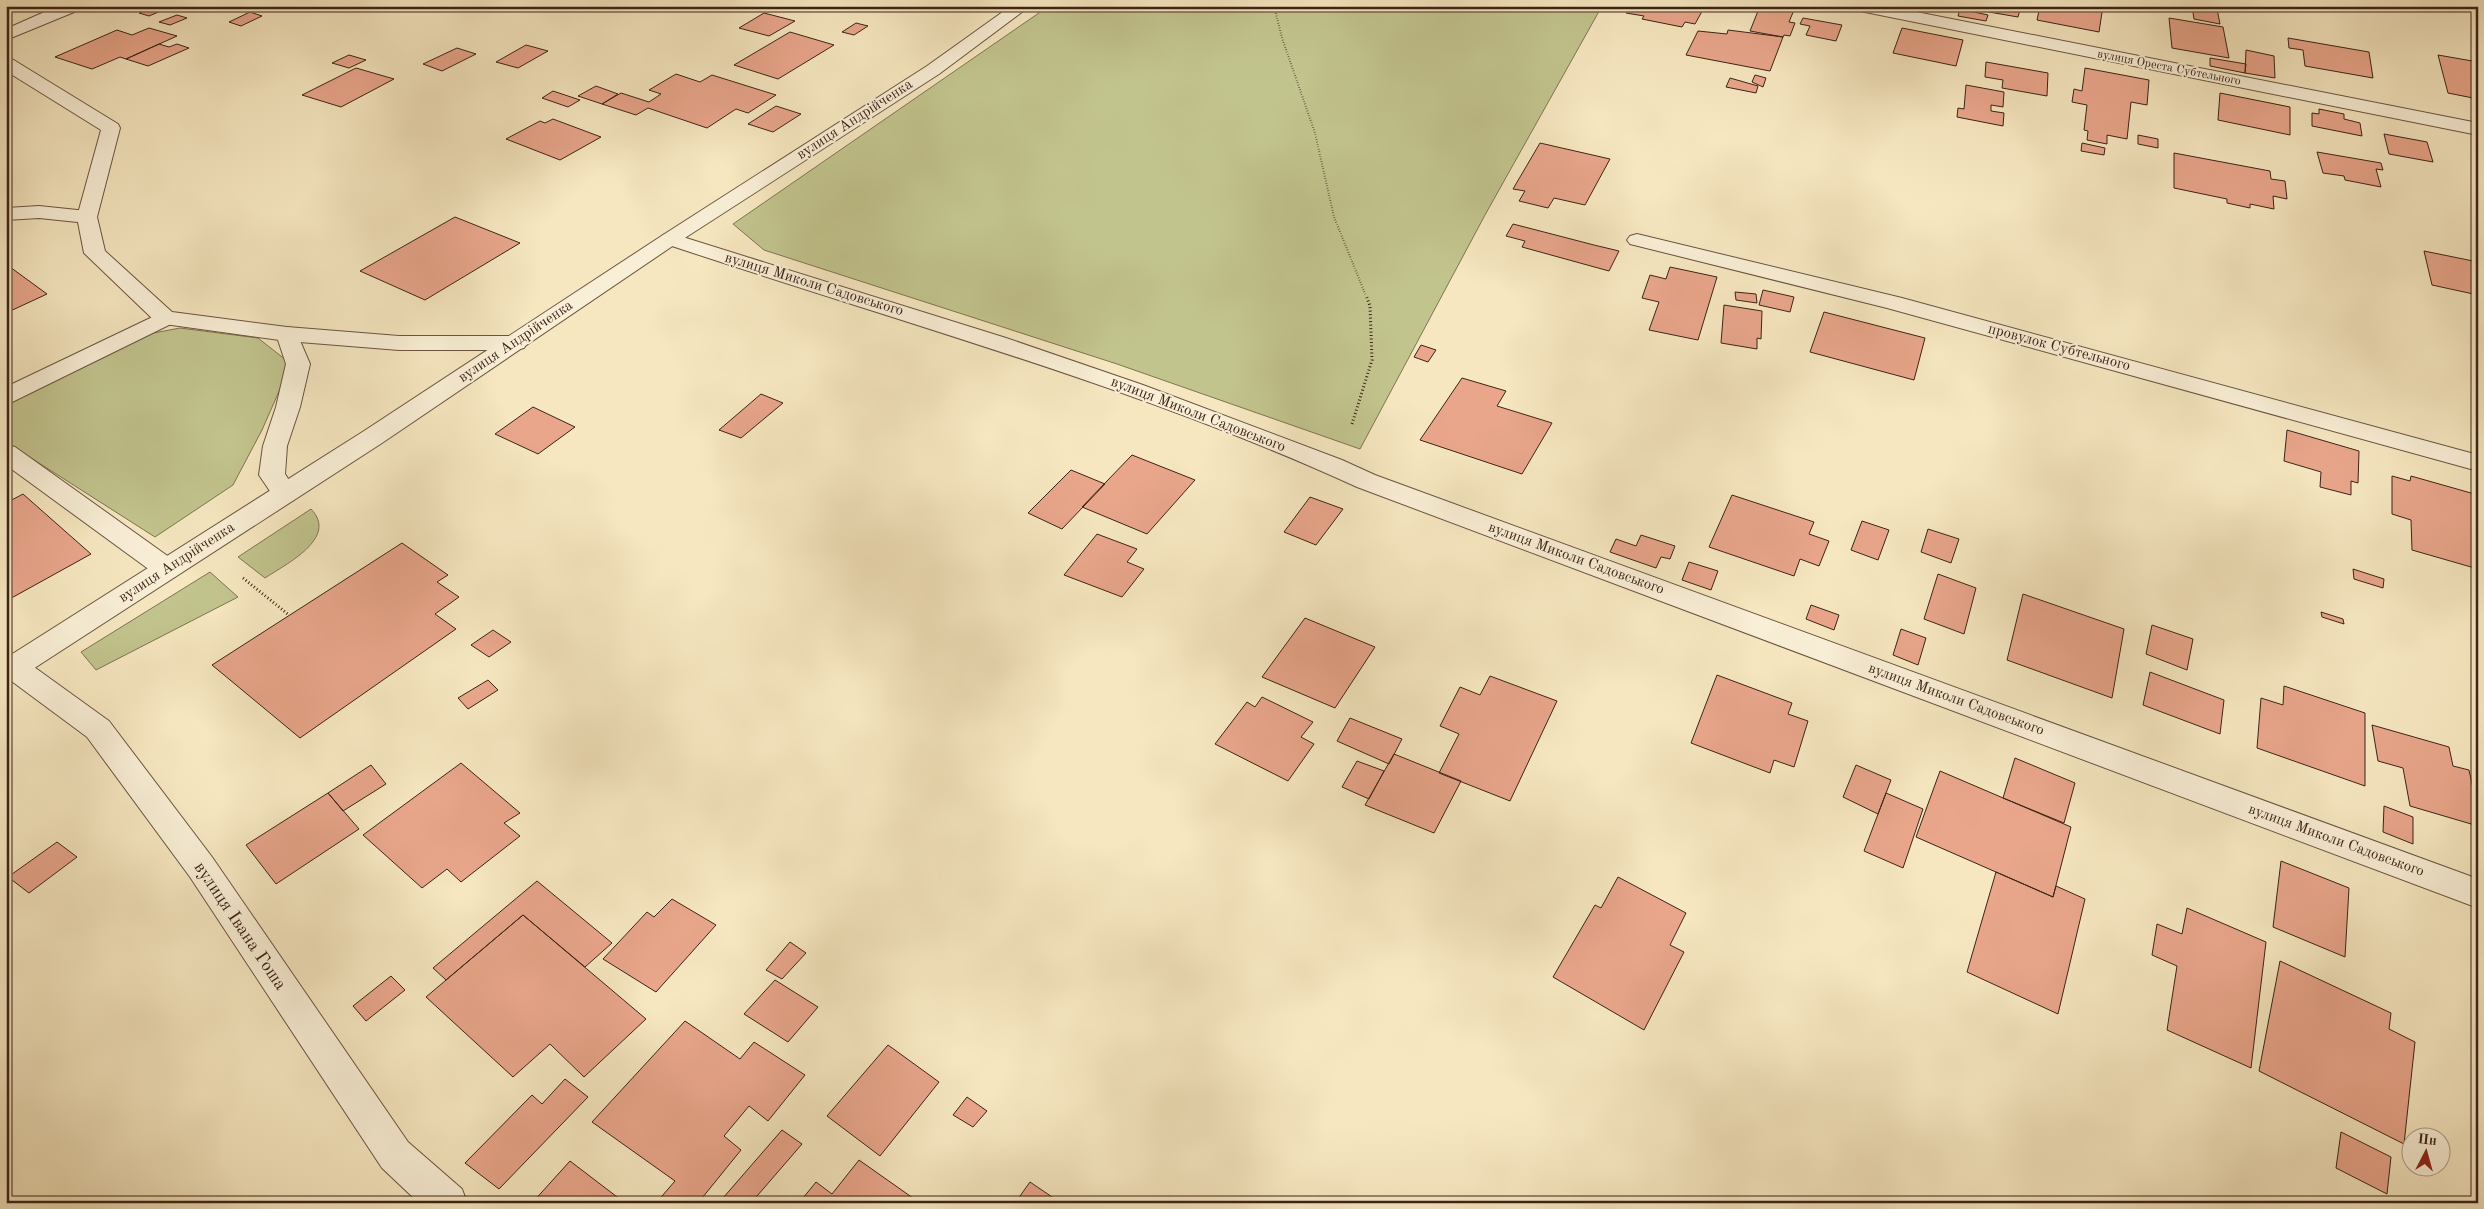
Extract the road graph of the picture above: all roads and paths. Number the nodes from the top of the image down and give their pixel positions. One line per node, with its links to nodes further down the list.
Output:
1 (73, 6): 5 (street)
2 (1022, 6): 10 (street, вулиця Андрійченка)
3 (1274, 6): 18 (path)
4 (1860, 6): 7 (street, вулиця Ореста Субтельного)
5 (6, 35)
6 (6, 63): 9 (street)
7 (2478, 129)
8 (6, 214): 9 (street)
9 (87, 217): 12 (street)
10 (670, 239): 14 (street, вулиця Андрійченка); 18 (street, вулиця Миколи Садовського)
11 (1637, 240): 17 (street, провулок Субтельного)
12 (165, 318): 13 (street); 15 (street)
13 (287, 334): 14 (street); 19 (street)
14 (516, 343): 19 (street, вулиця Андрійченка)
15 (6, 397)
16 (6, 453): 20 (street)
17 (2478, 463)
18 (1333, 466): 24 (street, вулиця Миколи Садовського)
19 (285, 494): 20 (street, вулиця Андрійченка)
20 (167, 569): 23 (street, вулиця Андрійченка)
21 (254, 587): 22 (path)
22 (289, 615)
23 (10, 669): 25 (street, вулиця Івана Гоша)
24 (2478, 894)
25 (448, 1203)

